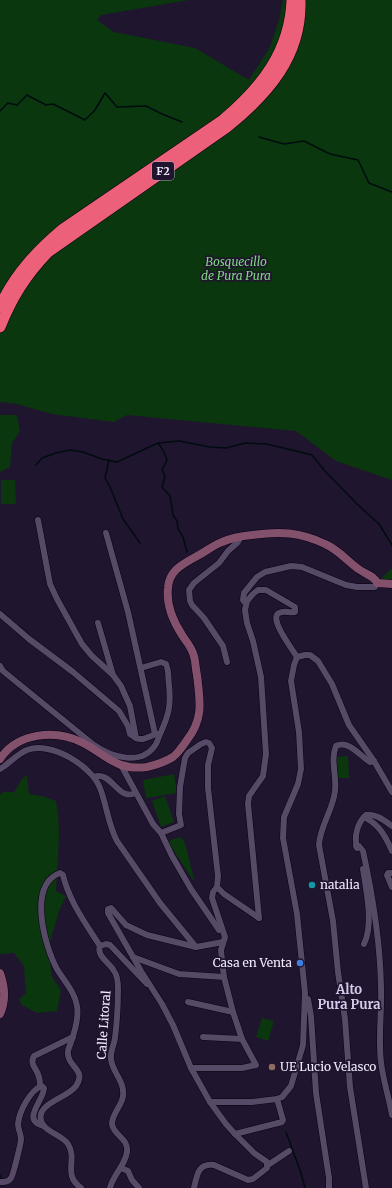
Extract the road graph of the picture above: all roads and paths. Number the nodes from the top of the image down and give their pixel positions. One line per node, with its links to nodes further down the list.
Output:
1 (292, 0): 3 (highway, F2)
2 (300, 0): 4 (highway, F2)
3 (0, 307)
4 (0, 327)
5 (38, 520): 17 (street)
6 (106, 533): 16 (street)
7 (241, 536): 8 (street); 14 (street); 20 (street)
8 (377, 583): 9 (street); 10 (street)
9 (392, 584)
10 (246, 604): 13 (street); 35 (street)
11 (0, 614): 19 (street)
12 (98, 623): 17 (street)
13 (297, 657): 23 (street); 45 (street)
14 (227, 662)
15 (0, 666): 18 (street)
16 (141, 668): 18 (street); 18 (street)
17 (113, 675): 19 (street)
18 (158, 734): 19 (street)
19 (136, 738)
20 (176, 754): 21 (street); 24 (street)
21 (185, 758): 31 (street); 35 (street)
22 (0, 759): 24 (street)
23 (374, 761): 27 (street); 68 (street)
24 (121, 765): 28 (street)
25 (0, 769): 26 (street)
26 (94, 777): 28 (street); 40 (street)
27 (392, 792)
28 (135, 793): 31 (street)
29 (364, 817): 30 (street); 32 (street); 33 (street)
30 (392, 826)
31 (161, 833): 37 (street)
32 (356, 846): 38 (street); 56 (street)
33 (392, 851)
34 (392, 873): 36 (street)
35 (217, 887): 37 (street)
36 (392, 887)
37 (224, 941): 40 (street); 43 (street)
38 (364, 944)
39 (100, 946): 44 (street); 49 (street); 61 (street, Calle Litoral)
40 (196, 947): 41 (street)
41 (133, 957): 43 (street); 44 (street)
42 (0, 973): 48 (street)
43 (224, 977): 47 (street)
44 (150, 984): 52 (street)
45 (306, 994): 54 (street); 67 (street)
46 (188, 1002): 47 (street)
47 (233, 1012): 51 (street)
48 (0, 1014)
49 (73, 1037): 53 (street); 57 (street)
50 (203, 1037): 51 (street)
51 (242, 1039): 52 (street)
52 (191, 1068): 55 (street)
53 (40, 1086): 57 (street); 62 (street)
54 (277, 1099): 55 (street); 58 (street)
55 (210, 1102): 58 (street)
56 (392, 1115)
57 (44, 1126): 63 (street)
58 (235, 1134): 60 (street)
59 (289, 1151): 60 (street)
60 (268, 1165): 66 (street)
61 (121, 1168): 64 (street, Calle Litoral); 65 (street)
62 (0, 1182)
63 (81, 1188)
64 (110, 1188)
65 (139, 1188)
66 (194, 1188)
67 (329, 1188)
68 (366, 1188)

